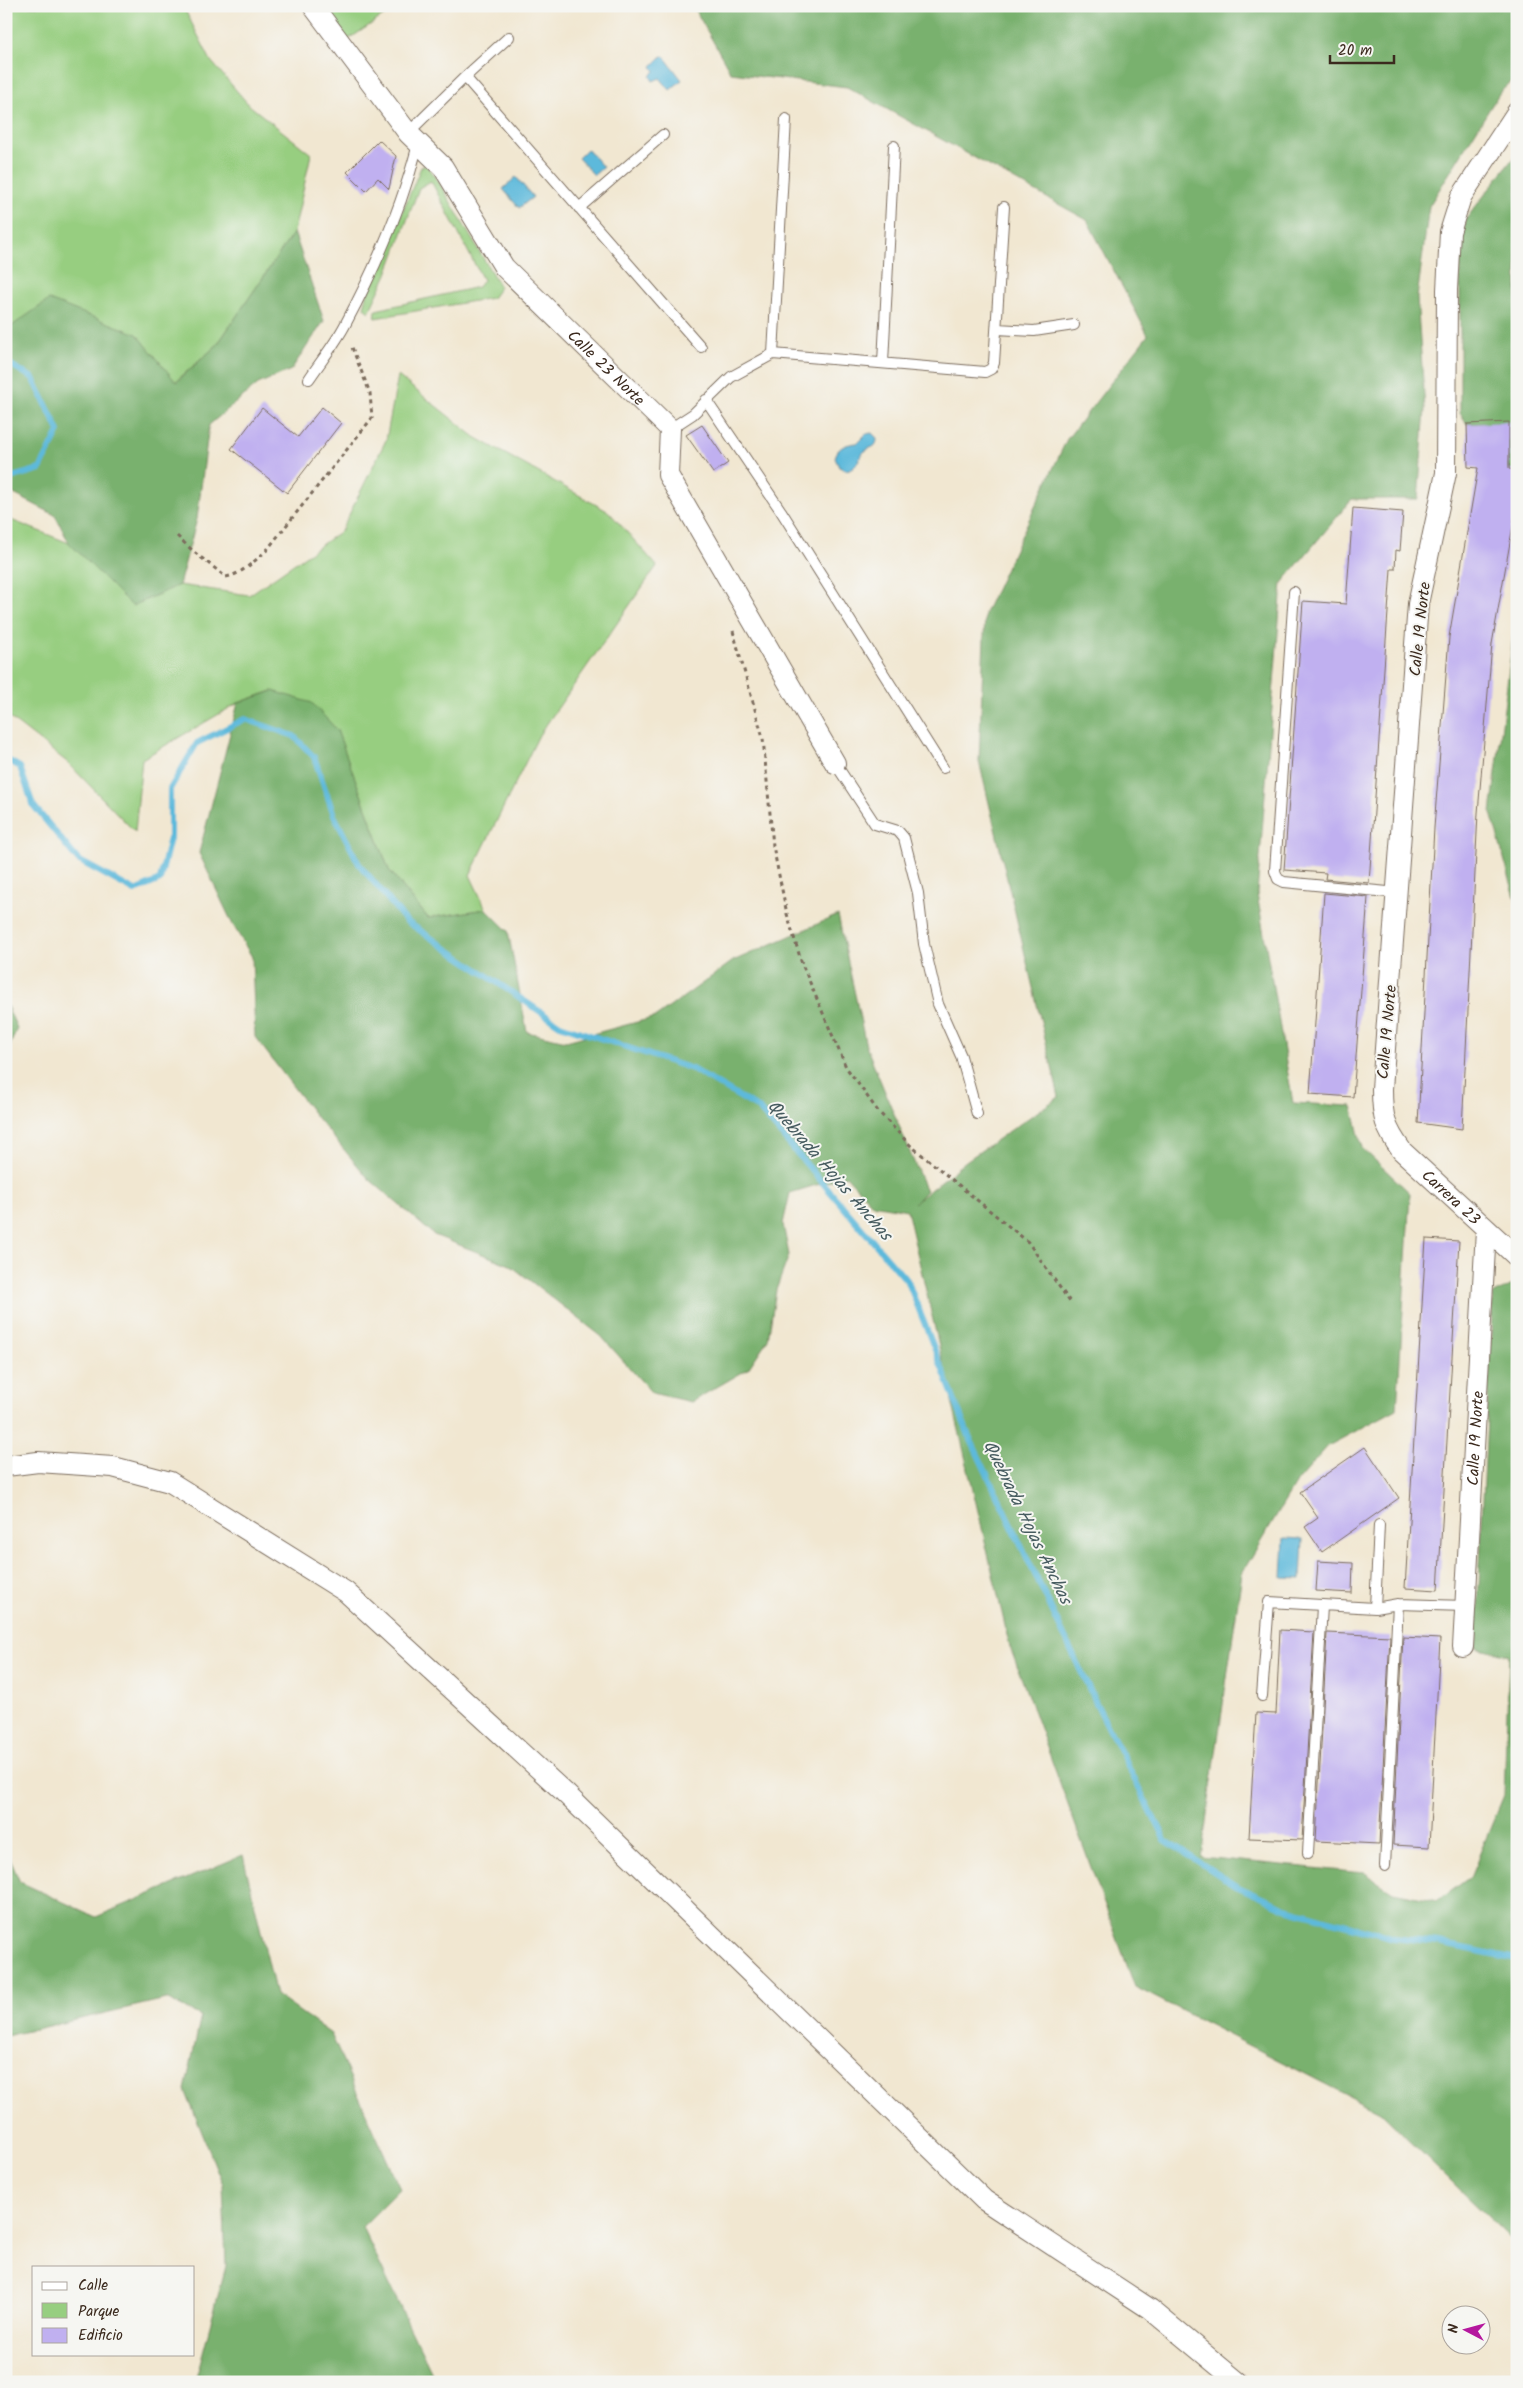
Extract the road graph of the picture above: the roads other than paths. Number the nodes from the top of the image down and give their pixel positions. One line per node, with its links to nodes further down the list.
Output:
1 (313, 6): 7 (street, Calle 23 Norte)
2 (509, 37): 3 (lane)
3 (464, 77): 7 (lane); 10 (lane)
4 (1517, 112): 22 (street, Calle 19 Norte)
5 (786, 118): 14 (lane)
6 (663, 135): 10 (lane)
7 (413, 139): 16 (lane); 18 (street, Calle 23 Norte)
8 (894, 146): 15 (lane)
9 (1004, 206): 12 (lane)
10 (579, 208): 13 (lane)
11 (1074, 325): 12 (lane)
12 (997, 329): 15 (lane)
13 (700, 347)
14 (773, 354): 15 (lane); 17 (lane)
15 (883, 363)
16 (309, 379)
17 (706, 400): 18 (lane); 21 (lane)
18 (670, 429): 20 (street)
19 (1294, 592): 22 (lane)
20 (835, 763): 23 (lane)
21 (944, 768)
22 (1398, 894): 24 (street, Calle 19 Norte)
23 (977, 1114)
24 (1389, 1134): 25 (street, Carrera 23)
25 (1486, 1230): 26 (street, Carrera 23); 31 (street, Calle 19 Norte)
26 (1517, 1257)
27 (6, 1466): 37 (street)
28 (1379, 1525): 32 (lane)
29 (1398, 1604): 31 (lane); 32 (lane); 36 (lane)
30 (1322, 1606): 32 (lane); 34 (lane); 35 (lane)
31 (1466, 1606): 33 (street, Calle 19 Norte)
32 (1375, 1608)
33 (1464, 1647)
34 (1262, 1696)
35 (1308, 1853)
36 (1385, 1866)
37 (1238, 2382)

